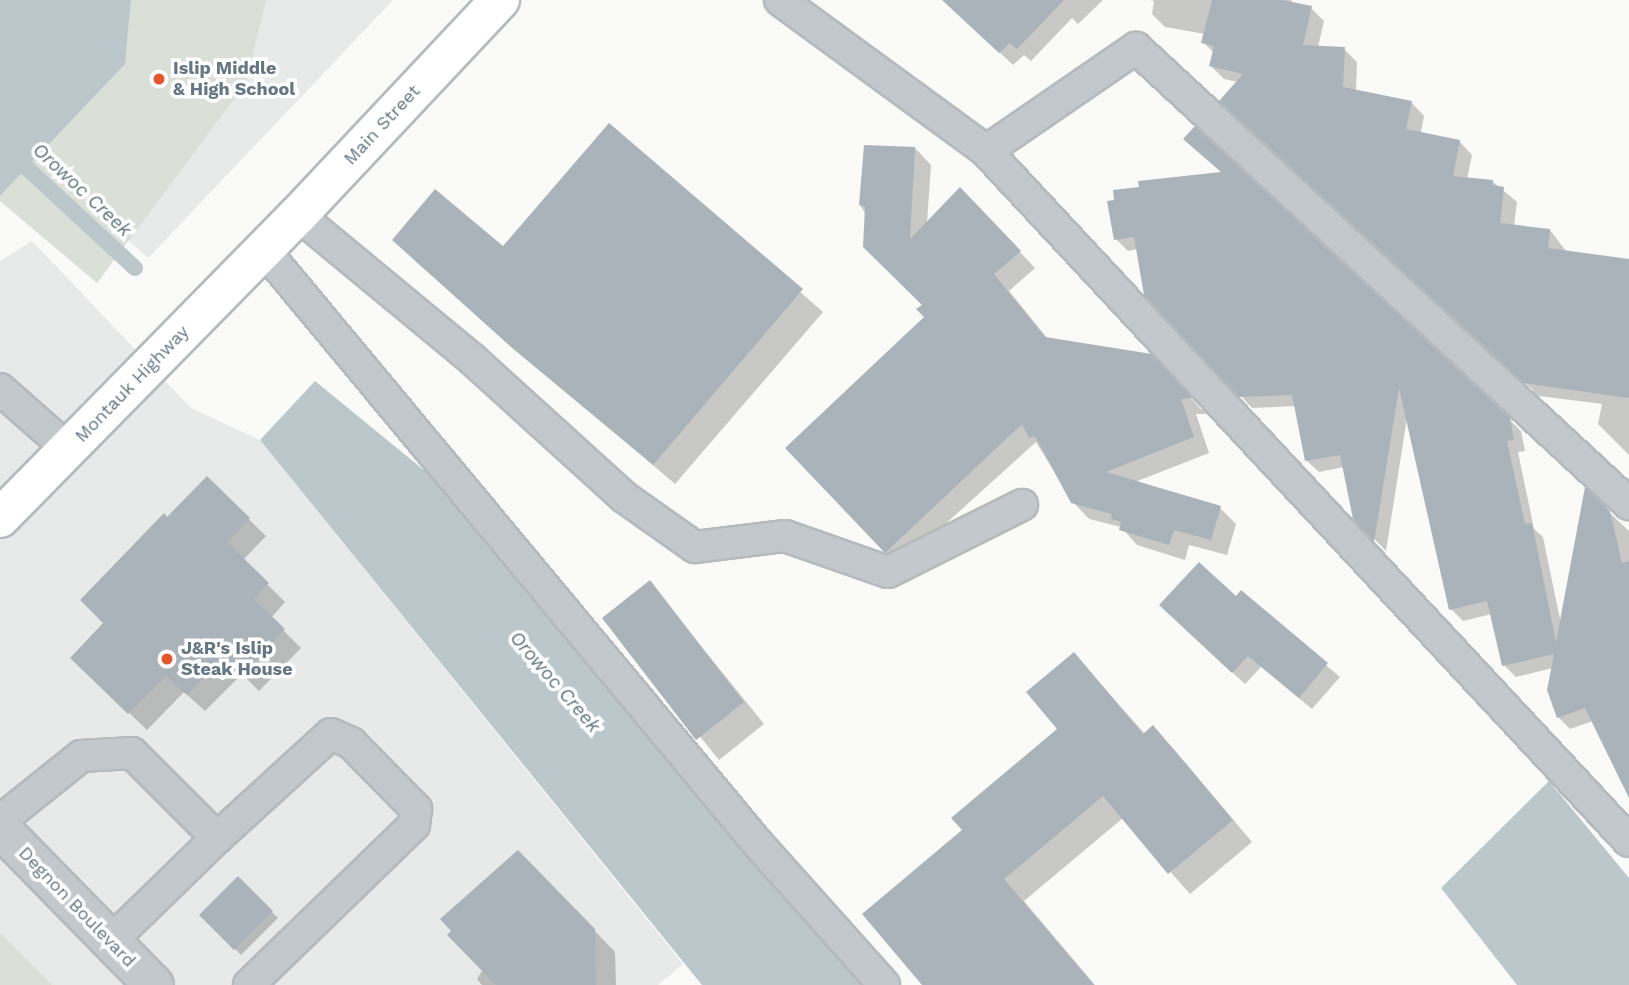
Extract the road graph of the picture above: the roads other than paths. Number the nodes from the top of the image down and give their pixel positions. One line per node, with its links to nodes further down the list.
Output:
1 (500, 0): 4 (main road, Main Street)
2 (780, 0): 3 (lane)
3 (986, 151): 8 (lane); 14 (lane)
4 (298, 215): 5 (main road, Main Street); 9 (lane)
5 (264, 250): 7 (main road, Montauk Highway); 18 (lane)
6 (0, 388): 7 (lane)
7 (68, 449): 10 (main road, Montauk Highway)
8 (1629, 504)
9 (1022, 505)
10 (0, 518)
11 (0, 821): 13 (lane)
12 (0, 828): 15 (street, Degnon Boulevard)
13 (217, 838): 15 (lane); 17 (lane)
14 (1629, 841)
15 (111, 941): 16 (street, Degnon Boulevard)
16 (154, 985)
17 (249, 985)
18 (884, 985)

